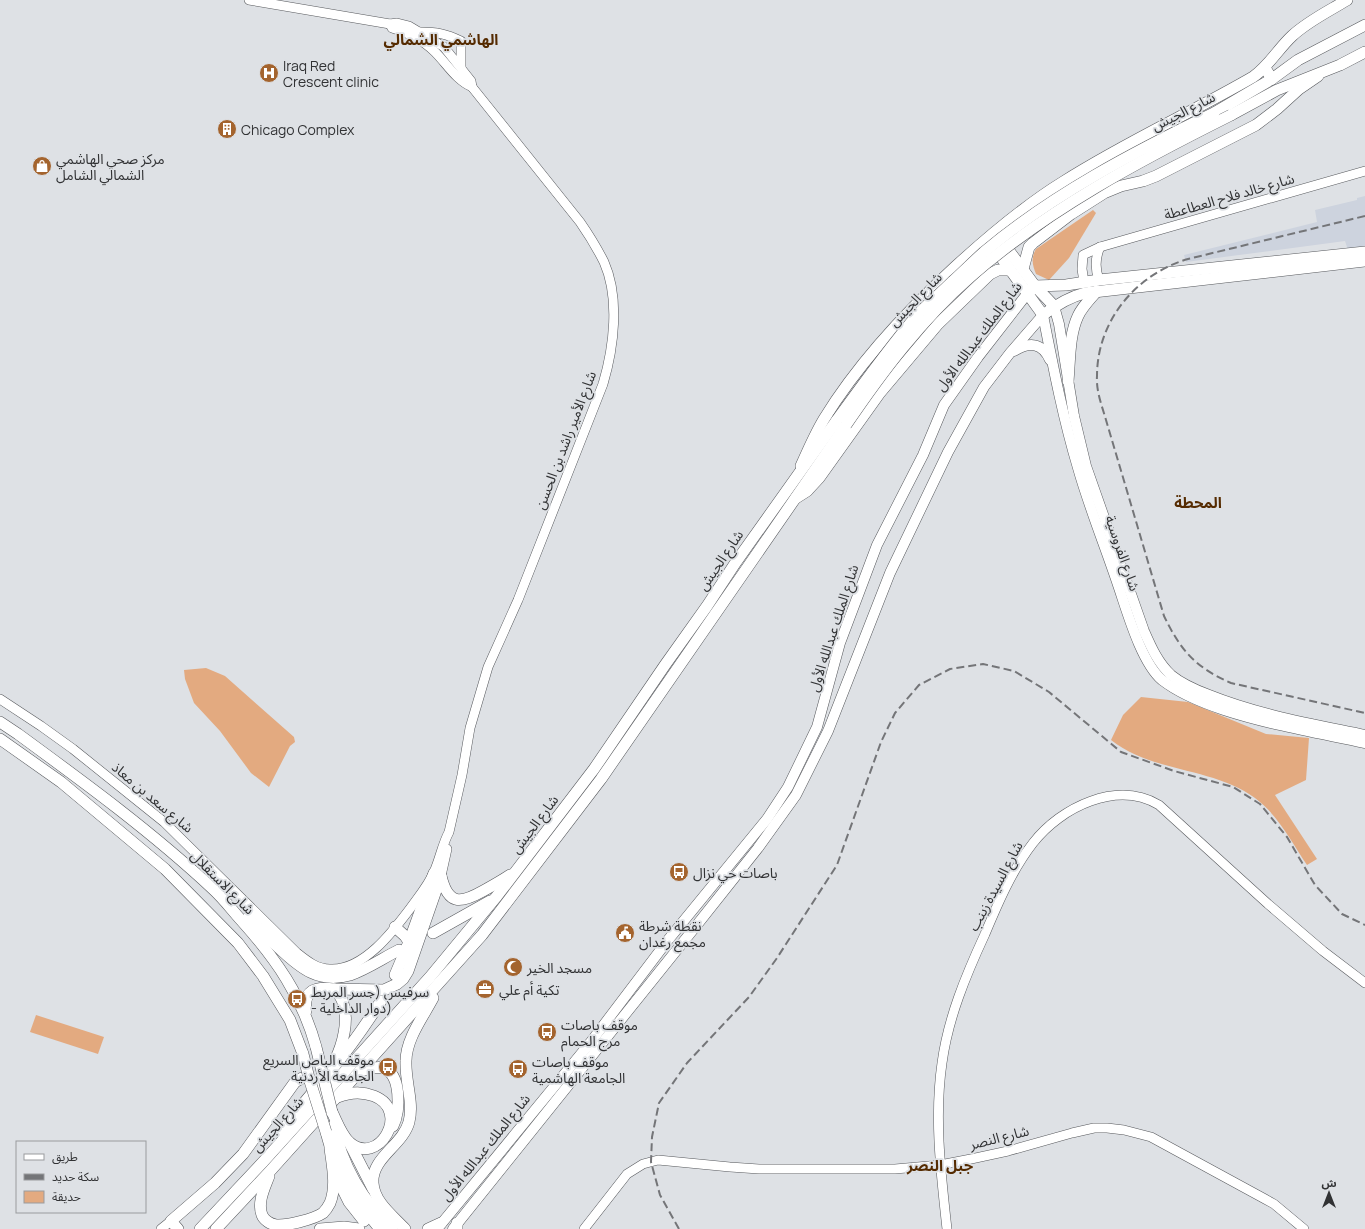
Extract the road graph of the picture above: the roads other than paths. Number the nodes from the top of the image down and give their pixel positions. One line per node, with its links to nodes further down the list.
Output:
1 (249, 0): 3 (street, شارع الأمير راشد بن الحسن)
2 (1347, 0): 8 (main road)
3 (390, 24): 5 (street, شارع الأمير راشد بن الحسن); 11 (street, شارع الأمير راشد بن الحسن)
4 (1365, 25): 10 (main road, شارع الجيش)
5 (420, 32): 7 (street, شارع الأمير راشد بن الحسن); 7 (street)
6 (1365, 52): 9 (main road, شارع الجيش)
7 (461, 67): 11 (street, شارع الأمير راشد بن الحسن)
8 (1264, 68): 10 (main road); 13 (main road)
9 (1327, 70): 17 (main road); 29 (main road, شارع الجيش, bridge)
10 (1272, 79): 29 (main road, شارع الجيش, bridge)
11 (472, 87): 40 (street, شارع الأمير راشد بن الحسن)
12 (1365, 171): 14 (street, شارع خالد فلاح العطاعطة)
13 (991, 235): 17 (main road, شارع الفروسية); 18 (main road, شارع الفروسية); 30 (main road)
14 (1100, 248): 19 (street); 20 (street, شارع خالد فلاح العطاعطة)
15 (1365, 252): 19 (main road, شارع الملك عبدالله الأول)
16 (1365, 261): 22 (main road, شارع الملك عبدالله الأول)
17 (1023, 269): 21 (main road, شارع الفروسية)
18 (1010, 270): 23 (main road, شارع الفروسية); 31 (main road)
19 (1099, 280): 20 (main road, شارع الملك عبدالله الأول)
20 (1084, 282): 21 (main road, شارع الملك عبدالله الأول)
21 (1035, 286): 23 (main road, شارع الملك عبدالله الأول); 24 (main road, شارع الفروسية)
22 (1097, 291): 24 (main road, شارع الملك عبدالله الأول); 28 (main road)
23 (1026, 294): 25 (main road, شارع الفروسية); 34 (main road, شارع الملك عبدالله الأول)
24 (1054, 306): 25 (main road, شارع الملك عبدالله الأول); 28 (main road, شارع الفروسية)
25 (1043, 315): 26 (main road, شارع الملك عبدالله الأول); 27 (main road, شارع الفروسية)
26 (1010, 353): 27 (main road); 35 (main road, شارع الملك عبدالله الأول)
27 (1055, 374): 38 (main road, شارع الفروسية)
28 (1068, 381): 36 (main road, شارع الفروسية)
29 (841, 422): 30 (main road, شارع الجيش); 31 (main road, شارع الجيش)
30 (798, 474): 39 (main road, شارع الجيش)
31 (795, 499): 48 (main road, شارع الجيش)
32 (0, 699): 43 (street, شارع سعد بن معاذ)
33 (0, 722): 41 (main road, شارع الاستقلال)
34 (816, 727): 35 (main road); 69 (main road, شارع الملك عبدالله الأول)
35 (828, 731): 70 (main road, شارع الملك عبدالله الأول)
36 (1365, 735)
37 (0, 739): 55 (main road, bridge)
38 (1365, 744)
39 (516, 872): 40 (main road); 42 (main road, شارع الجيش)
40 (437, 875): 43 (street, شارع سعد بن معاذ); 45 (main road); 50 (main road)
41 (214, 890): 46 (main road); 52 (main road, شارع الاستقلال)
42 (497, 896): 44 (main road); 62 (main road, شارع الجيش)
43 (396, 927): 45 (main road)
44 (433, 933)
45 (409, 942): 47 (main road)
46 (399, 950)
47 (396, 975)
48 (441, 982): 53 (main road, شارع الجيش); 67 (main road)
49 (1365, 984): 63 (street, شارع السيدة زينب)
50 (334, 989): 52 (main road); 54 (main road)
51 (381, 1001): 54 (main road)
52 (306, 1016): 57 (main road, شارع الاستقلال, bridge)
53 (360, 1071): 56 (main road, شارع الجيش); 59 (main road)
54 (330, 1072): 62 (main road)
55 (309, 1078): 58 (main road, bridge); 68 (main road)
56 (337, 1097): 59 (main road); 64 (main road, شارع الجيش)
57 (332, 1112): 58 (main road, شارع الاستقلال); 60 (main road)
58 (331, 1130): 61 (main road); 66 (main road)
59 (386, 1136): 60 (main road)
60 (348, 1141): 67 (main road)
61 (330, 1148): 65 (main road); 66 (main road)
62 (263, 1162): 72 (main road, شارع الجيش)
63 (940, 1165): 81 (street, شارع النصر); 82 (street, شارع السيدة زينب); 83 (street, شارع النصر)
64 (272, 1169): 65 (main road); 73 (main road, شارع الجيش)
65 (333, 1170): 76 (main road)
66 (353, 1187): 77 (main road); 78 (main road)
67 (373, 1190): 79 (main road)
68 (175, 1225): 71 (street)
69 (439, 1226): 80 (main road)
70 (455, 1227)
71 (161, 1229)
72 (200, 1229)
73 (216, 1229)
74 (320, 1229): 75 (main road)
75 (359, 1229)
76 (371, 1229)
77 (380, 1229)
78 (392, 1229)
79 (405, 1229)
80 (428, 1229)
81 (584, 1229)
82 (947, 1229)
83 (1304, 1229)

